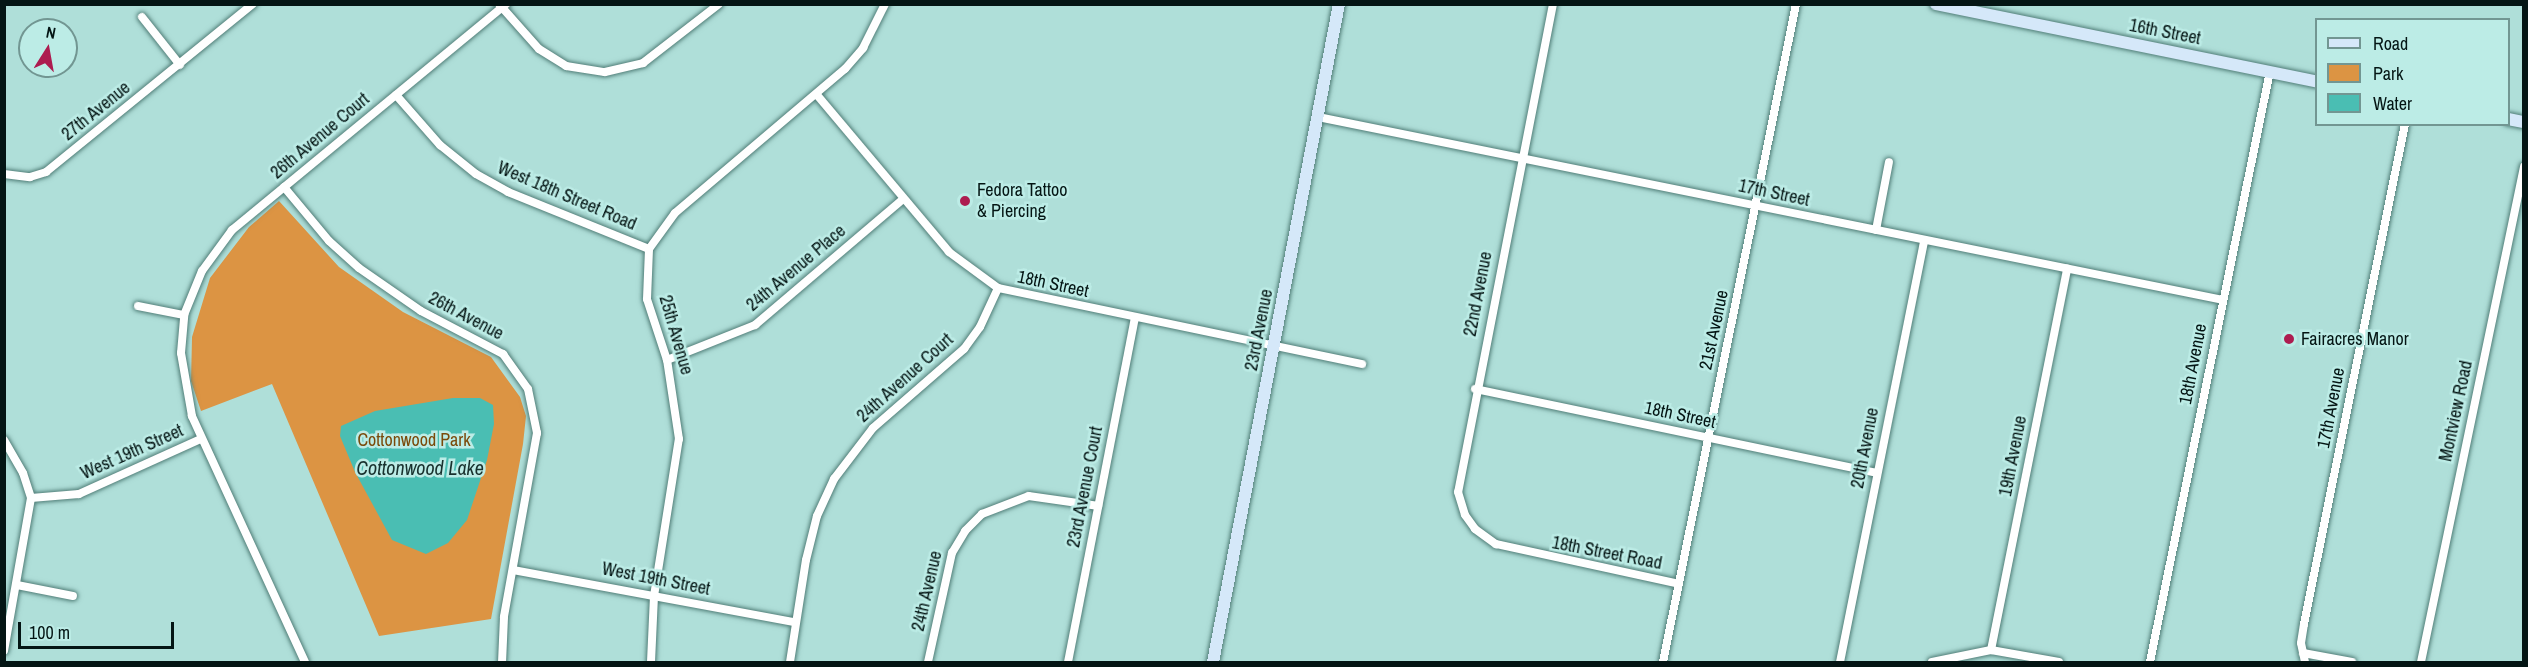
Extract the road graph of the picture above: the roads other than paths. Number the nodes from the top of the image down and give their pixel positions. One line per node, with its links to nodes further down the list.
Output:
1 (253, 4): 11 (street, 27th Avenue)
2 (719, 4): 8 (street)
3 (885, 4): 15 (street)
4 (1339, 4): 16 (main road, 23rd Avenue)
5 (1553, 4): 18 (street, 22nd Avenue)
6 (1796, 4): 24 (street, 21st Avenue)
7 (1936, 4): 9 (main road, 16th Street)
8 (502, 6): 14 (street, 26th Avenue Court)
9 (1951, 6): 12 (main road, 16th Street)
10 (142, 17): 11 (street)
11 (180, 65): 21 (street, 27th Avenue)
12 (2270, 71): 13 (main road, 16th Street); 30 (street, 18th Avenue)
13 (2315, 81)
14 (396, 95): 22 (street, 26th Avenue Court); 27 (street, West 18th Street Road)
15 (817, 95): 23 (street, 18th Street); 27 (street)
16 (1318, 117): 18 (street, 17th Street); 34 (main road, 23rd Avenue)
17 (2405, 126): 53 (street, 17th Avenue)
18 (1522, 158): 24 (street, 17th Street); 37 (street, 22nd Avenue)
19 (1889, 162): 25 (street)
20 (2523, 167): 68 (street, Montview Road)
21 (4, 174)
22 (284, 187): 32 (street, 26th Avenue Court); 45 (street, 26th Avenue)
23 (903, 199): 29 (street, 18th Street); 35 (street, 24th Avenue Place)
24 (1756, 206): 25 (street, 17th Street); 38 (street, 21st Avenue)
25 (1876, 230): 26 (street, 17th Street)
26 (1924, 240): 28 (street, 17th Street); 41 (street, 20th Avenue)
27 (649, 249): 35 (street, 25th Avenue)
28 (2067, 268): 30 (street, 17th Street); 51 (street, 19th Avenue)
29 (998, 288): 33 (street, 18th Street); 50 (street, 24th Avenue Court)
30 (2223, 300): 65 (street, 18th Avenue)
31 (138, 306): 32 (street)
32 (184, 315): 39 (street, 26th Avenue Court)
33 (1135, 318): 34 (street, 18th Street); 43 (street, 23rd Avenue Court)
34 (1274, 346): 36 (street, 18th Street); 60 (main road, 23rd Avenue)
35 (668, 360): 49 (street, 25th Avenue)
36 (1362, 364)
37 (1475, 389): 38 (street, 18th Street); 44 (street, 22nd Avenue)
38 (1709, 437): 41 (street, 18th Street); 46 (street, 21st Avenue)
39 (201, 439): 42 (street, West 19th Street); 54 (street, 26th Avenue Court)
40 (4, 440): 42 (street)
41 (1876, 473): 62 (street, 20th Avenue)
42 (32, 498): 47 (street)
43 (1098, 506): 58 (street, 24th Avenue); 59 (street, 23rd Avenue Court)
44 (1528, 554): 46 (street, 18th Street Road)
45 (513, 570): 49 (street, West 19th Street); 55 (street, 26th Avenue)
46 (1679, 584): 61 (street, 21st Avenue)
47 (17, 585): 48 (street); 52 (street)
48 (73, 596)
49 (654, 596): 50 (street, West 19th Street); 56 (street, 25th Avenue)
50 (794, 622): 57 (street, 24th Avenue Court)
51 (1991, 650): 63 (street); 64 (street)
52 (4, 651)
53 (2303, 653): 66 (street, 17th Avenue); 67 (street)
54 (305, 663)
55 (502, 663)
56 (651, 663)
57 (790, 663)
58 (928, 663)
59 (1068, 663)
60 (1213, 663)
61 (1663, 663)
62 (1840, 663)
63 (1932, 663)
64 (2059, 663)
65 (2150, 663)
66 (2305, 663)
67 (2352, 663)
68 (2421, 663)

